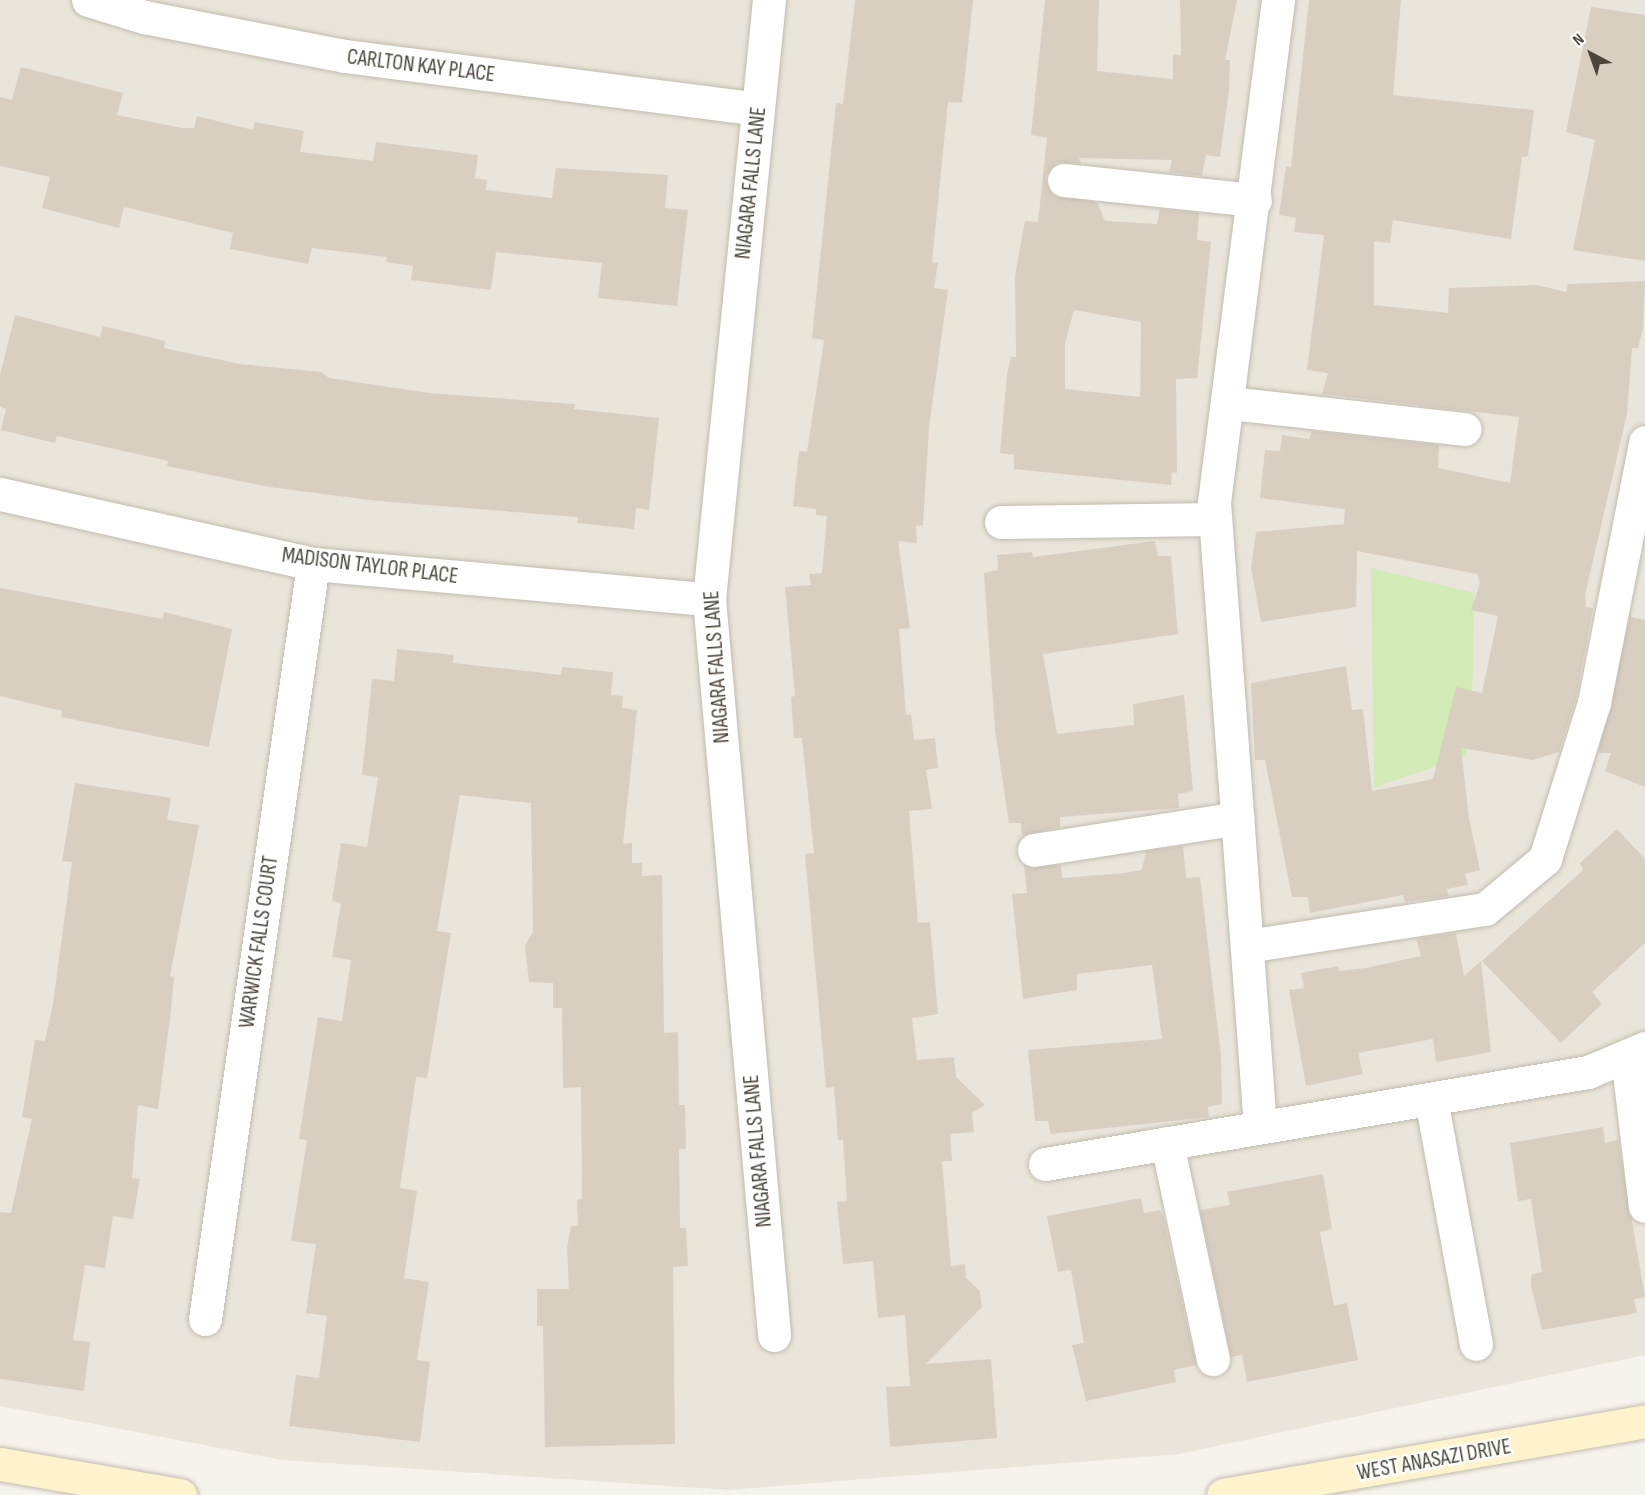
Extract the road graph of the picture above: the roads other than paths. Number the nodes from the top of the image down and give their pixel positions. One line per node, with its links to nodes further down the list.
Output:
1 (88, 0): 4 (street, CARLTON KAY PLACE)
2 (770, 0): 4 (street, NIAGARA FALLS LANE)
3 (1278, 0): 6 (street)
4 (758, 109): 14 (street, NIAGARA FALLS LANE)
5 (1064, 180): 6 (street)
6 (1255, 200): 7 (street)
7 (1228, 403): 8 (street); 11 (street)
8 (1465, 429)
9 (1645, 442): 17 (street)
10 (0, 494): 13 (street, MADISON TAYLOR PLACE)
11 (1215, 519): 12 (street); 15 (street)
12 (1001, 522)
13 (313, 564): 14 (street, MADISON TAYLOR PLACE); 24 (street, WARWICK FALLS COURT)
14 (709, 599): 25 (street, NIAGARA FALLS LANE)
15 (1238, 818): 16 (street); 17 (street)
16 (1034, 850)
17 (1248, 946): 20 (street)
18 (1636, 1052): 19 (street); 23 (street)
19 (1431, 1099): 20 (street); 26 (street)
20 (1260, 1127): 21 (street)
21 (1167, 1143): 22 (street); 27 (street)
22 (1045, 1164)
23 (1645, 1206)
24 (205, 1319)
25 (774, 1335)
26 (1476, 1344)
27 (1213, 1359)
28 (1645, 1421): 32 (main road, WEST ANASAZI DRIVE)
29 (0, 1464): 30 (main road)
30 (46, 1484): 31 (main road)
31 (180, 1495)
32 (1223, 1495)

